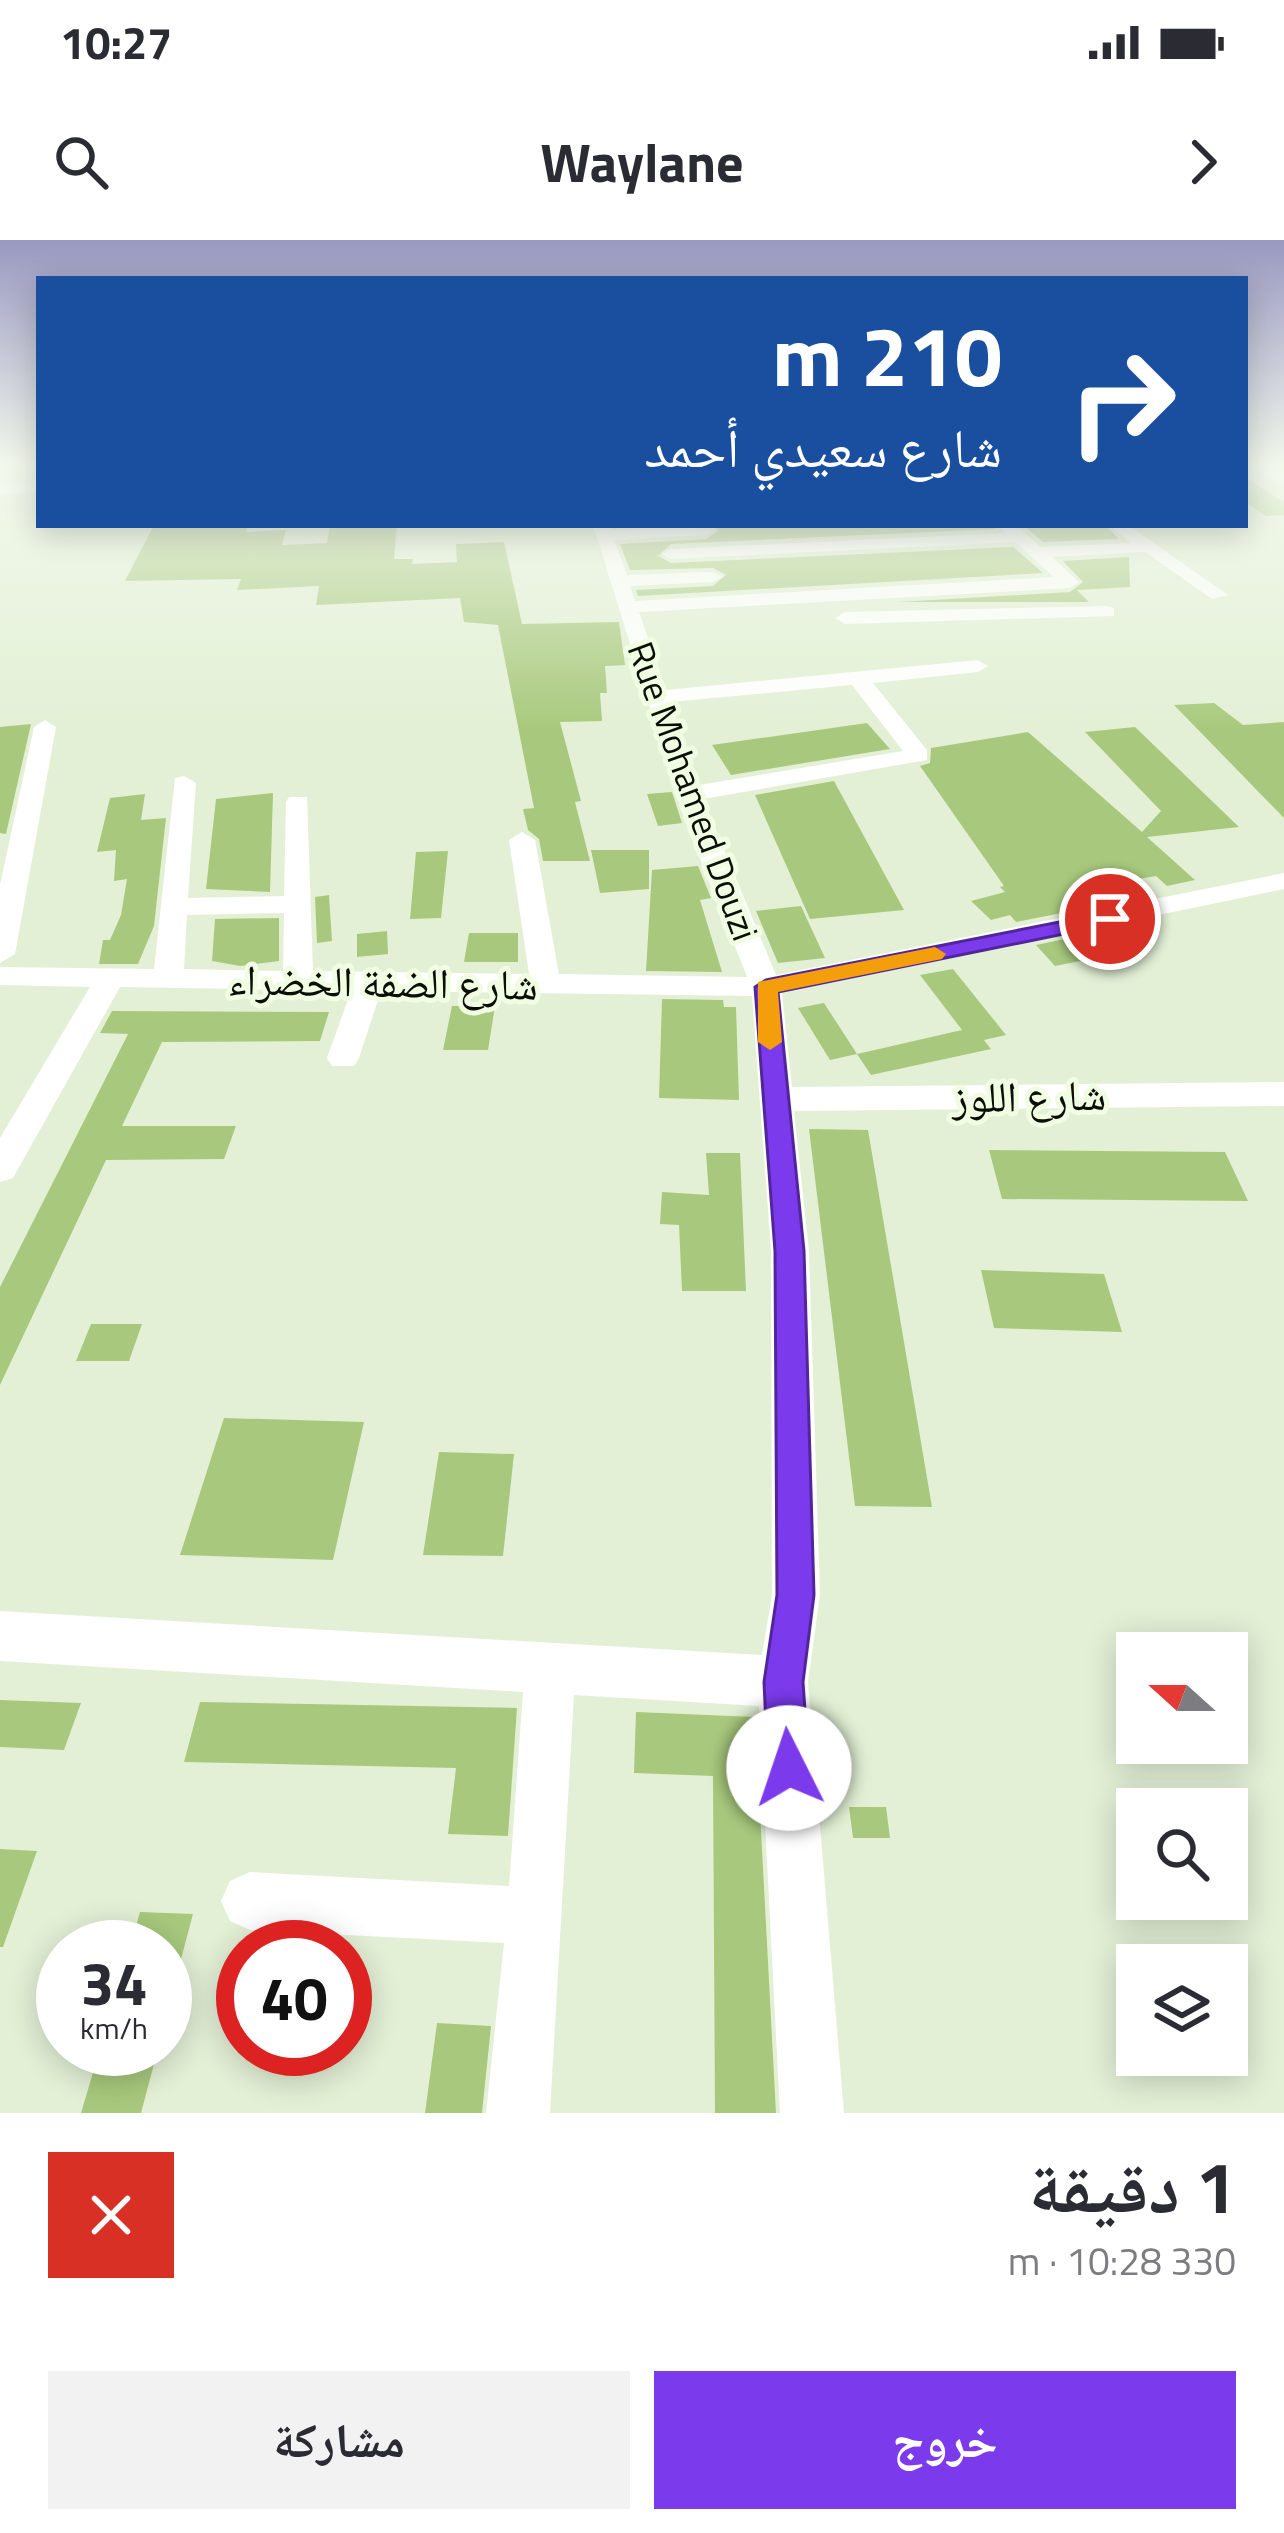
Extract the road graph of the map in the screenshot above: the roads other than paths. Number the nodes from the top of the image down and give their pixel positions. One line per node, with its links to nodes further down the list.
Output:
1 (616, 554): 18 (street, Rue Mohamed Douzi)
2 (630, 554): 14 (street)
3 (671, 554): 9 (street)
4 (756, 554): 13 (street)
5 (1032, 554): 10 (street)
6 (1049, 554): 10 (street)
7 (1086, 554): 12 (street)
8 (1161, 554): 16 (street)
9 (660, 555)
10 (1034, 557): 15 (street)
11 (933, 565): 15 (street)
12 (1102, 568)
13 (768, 574)
14 (726, 576)
15 (952, 588): 18 (street)
16 (1219, 595)
17 (1108, 612): 18 (street)
18 (629, 615): 21 (street, Rue Mohamed Douzi)
19 (978, 666): 20 (street)
20 (857, 677): 21 (street); 24 (street)
21 (657, 697): 24 (street, Rue Mohamed Douzi)
22 (45, 728): 30 (street)
23 (184, 783): 29 (street)
24 (689, 794): 37 (street, Rue Mohamed Douzi)
25 (298, 802): 28 (street)
26 (522, 840): 36 (street)
27 (1284, 881): 37 (street, شارع الضفة الخضراء)
28 (296, 904): 29 (street); 34 (street)
29 (174, 907): 33 (street)
30 (0, 954)
31 (0, 976): 32 (street, شارع الضفة الخضراء)
32 (111, 976): 33 (street, شارع الضفة الخضراء); 41 (street)
33 (168, 977): 34 (street, شارع الضفة الخضراء)
34 (298, 980): 35 (street, شارع الضفة الخضراء)
35 (369, 982): 36 (street, شارع الضفة الخضراء); 38 (street)
36 (546, 986): 37 (street, شارع الضفة الخضراء)
37 (766, 987): 40 (street, Rue Mohamed Douzi)
38 (343, 1058)
39 (1284, 1094): 40 (street, شارع اللوز)
40 (775, 1099): 44 (street, Rue Mohamed Douzi)
41 (0, 1169)
42 (0, 1636): 43 (street)
43 (550, 1670): 44 (street); 46 (street)
44 (783, 1682): 48 (street, Rue Mohamed Douzi)
45 (250, 1901): 46 (street)
46 (536, 1916): 47 (street)
47 (518, 2113)
48 (812, 2113)

